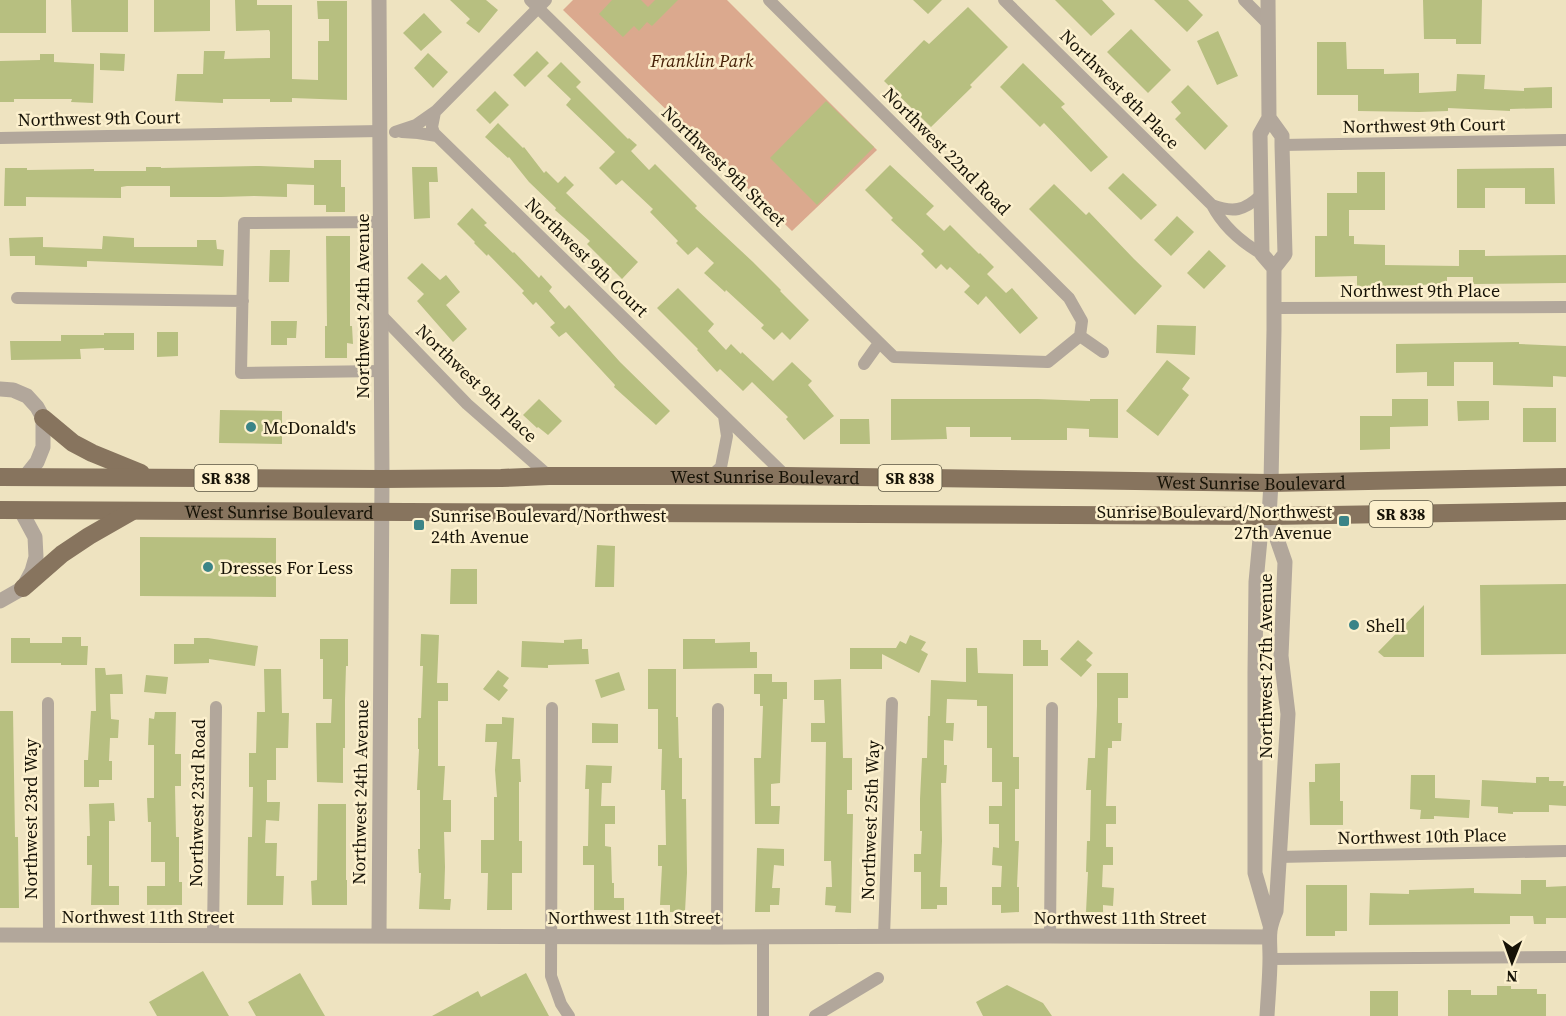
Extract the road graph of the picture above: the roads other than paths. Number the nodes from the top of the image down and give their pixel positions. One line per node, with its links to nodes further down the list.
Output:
1 (379, 0): 10 (street, Northwest 24th Avenue)
2 (769, 0): 25 (street, Northwest 22nd Road)
3 (1004, 0): 16 (street, Northwest 8th Place)
4 (1244, 0): 7 (street)
5 (1268, 0): 7 (street, Northwest 27th Avenue)
6 (538, 3): 8 (street, Northwest 9th Court); 26 (street, Northwest 9th Street)
7 (1268, 24): 9 (street, Northwest 27th Avenue)
8 (435, 116): 10 (street, Northwest 9th Court); 11 (street)
9 (1269, 118): 14 (street, Northwest 27th Avenue); 15 (street, Northwest 27th Avenue)
10 (387, 132): 11 (street); 12 (street, Northwest 9th Court); 17 (street, Northwest 24th Avenue)
11 (437, 136): 31 (street, Northwest 9th Court)
12 (0, 138)
13 (1566, 140): 14 (street, Northwest 9th Court)
14 (1282, 145): 19 (street, Northwest 27th Avenue)
15 (1261, 195): 16 (street); 18 (street, Northwest 27th Avenue)
16 (1212, 205): 18 (street, Northwest 8th Place)
17 (381, 222): 21 (street); 24 (street, Northwest 24th Avenue)
18 (1262, 254): 19 (street)
19 (1274, 268): 23 (street, Northwest 27th Avenue)
20 (17, 297): 21 (street)
21 (243, 301): 29 (street)
22 (1566, 307): 23 (street, Northwest 9th Place)
23 (1275, 308): 41 (street, Northwest 27th Avenue)
24 (381, 315): 29 (street, Northwest 24th Avenue); 33 (street, Northwest 9th Place)
25 (1080, 336): 26 (street, Northwest 9th Street); 27 (street)
26 (879, 343): 28 (street)
27 (1103, 352)
28 (864, 364)
29 (381, 371): 40 (street, Northwest 24th Avenue)
30 (0, 389): 32 (street)
31 (724, 416): 34 (street, Northwest 9th Court); 38 (street)
32 (43, 418): 36 (street); 37 (main road)
33 (549, 476): 38 (main road, West Sunrise Boulevard / SR 838); 40 (main road, West Sunrise Boulevard / SR 838)
34 (786, 476): 38 (main road, West Sunrise Boulevard / SR 838); 41 (main road, West Sunrise Boulevard / SR 838)
35 (0, 477): 36 (main road, West Sunrise Boulevard / SR 838)
36 (25, 477): 37 (main road, West Sunrise Boulevard / SR 838)
37 (154, 477): 40 (main road, West Sunrise Boulevard / SR 838)
38 (710, 477)
39 (1566, 477): 41 (main road, West Sunrise Boulevard / SR 838)
40 (382, 479): 46 (street, Northwest 24th Avenue)
41 (1271, 483): 47 (street, Northwest 27th Avenue)
42 (0, 510): 44 (main road, West Sunrise Boulevard / SR 838)
43 (1566, 510): 47 (main road, West Sunrise Boulevard / SR 838)
44 (21, 511): 45 (main road, West Sunrise Boulevard / SR 838); 48 (street)
45 (134, 511): 46 (main road, West Sunrise Boulevard / SR 838); 48 (main road)
46 (382, 512): 47 (main road, West Sunrise Boulevard / SR 838); 62 (street, Northwest 24th Avenue)
47 (1269, 516): 57 (street, Northwest 27th Avenue); 58 (street, Northwest 27th Avenue)
48 (23, 588): 49 (street)
49 (0, 601)
50 (48, 703): 60 (street, Northwest 23rd Way)
51 (892, 703): 67 (street, Northwest 25th Way)
52 (216, 707): 61 (street, Northwest 23rd Road)
53 (552, 708): 63 (street)
54 (1052, 708): 64 (street)
55 (718, 709): 65 (street)
56 (1566, 851): 57 (street, Northwest 10th Place)
57 (1278, 857): 58 (street, Northwest 27th Avenue)
58 (1269, 931): 64 (street, Northwest 11th Street); 69 (street, Northwest 27th Avenue)
59 (0, 935): 60 (street, Northwest 11th Street)
60 (49, 935): 61 (street, Northwest 11th Street)
61 (213, 935): 62 (street, Northwest 11th Street)
62 (379, 936): 63 (street, Northwest 11th Street)
63 (551, 936): 65 (street, Northwest 11th Street); 71 (street)
64 (1050, 936): 67 (street, Northwest 11th Street)
65 (717, 938): 66 (street, Northwest 11th Street)
66 (763, 938): 67 (street, Northwest 11th Street); 72 (street)
67 (884, 938)
68 (1566, 957): 69 (street)
69 (1270, 959): 74 (street, Northwest 27th Avenue)
70 (878, 978): 73 (street)
71 (569, 1016)
72 (763, 1016)
73 (815, 1016)
74 (1267, 1016)

